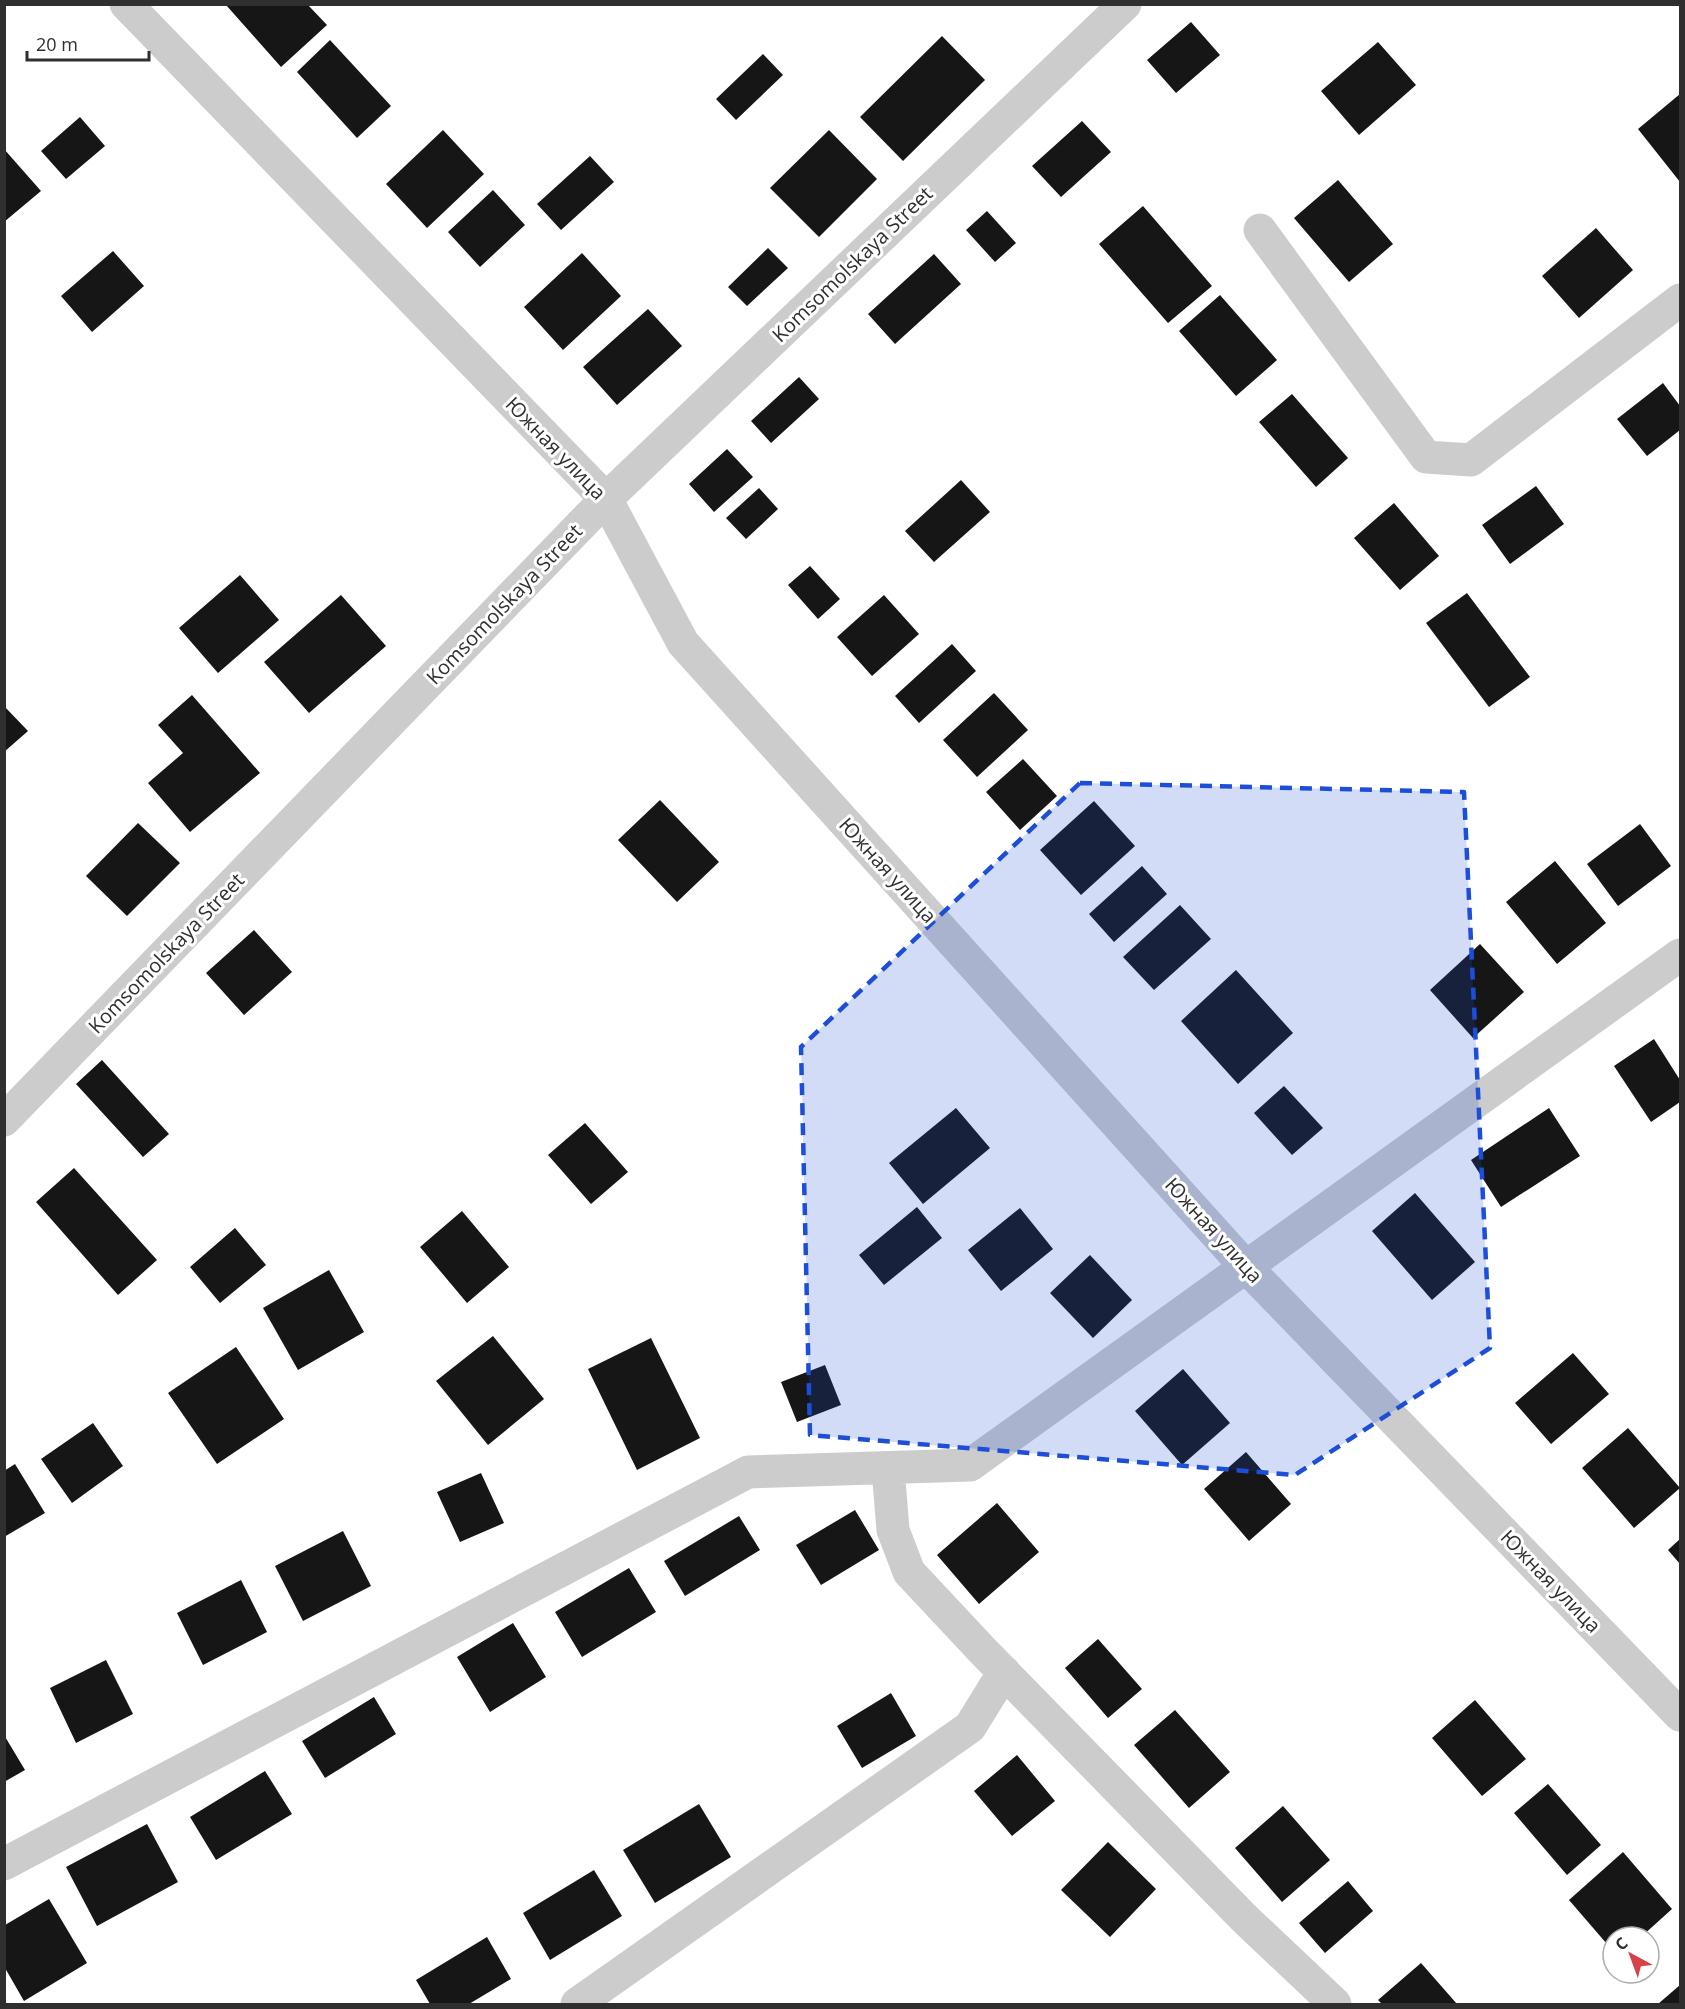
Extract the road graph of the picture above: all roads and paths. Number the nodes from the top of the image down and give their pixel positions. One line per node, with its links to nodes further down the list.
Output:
1 (126, 4): 5 (street, Южная улица)
2 (1125, 4): 5 (street, Komsomolskaya Street)
3 (1260, 230): 4 (street)
4 (1680, 300)
5 (606, 499): 7 (street, Komsomolskaya Street); 8 (street, Южная улица)
6 (1680, 955): 8 (street)
7 (4, 1120)
8 (1246, 1267): 9 (street); 11 (street, Южная улица)
9 (888, 1468): 10 (street); 12 (street)
10 (1004, 1672): 13 (street); 14 (street)
11 (1680, 1715)
12 (4, 1864)
13 (577, 2004)
14 (1335, 2004)

